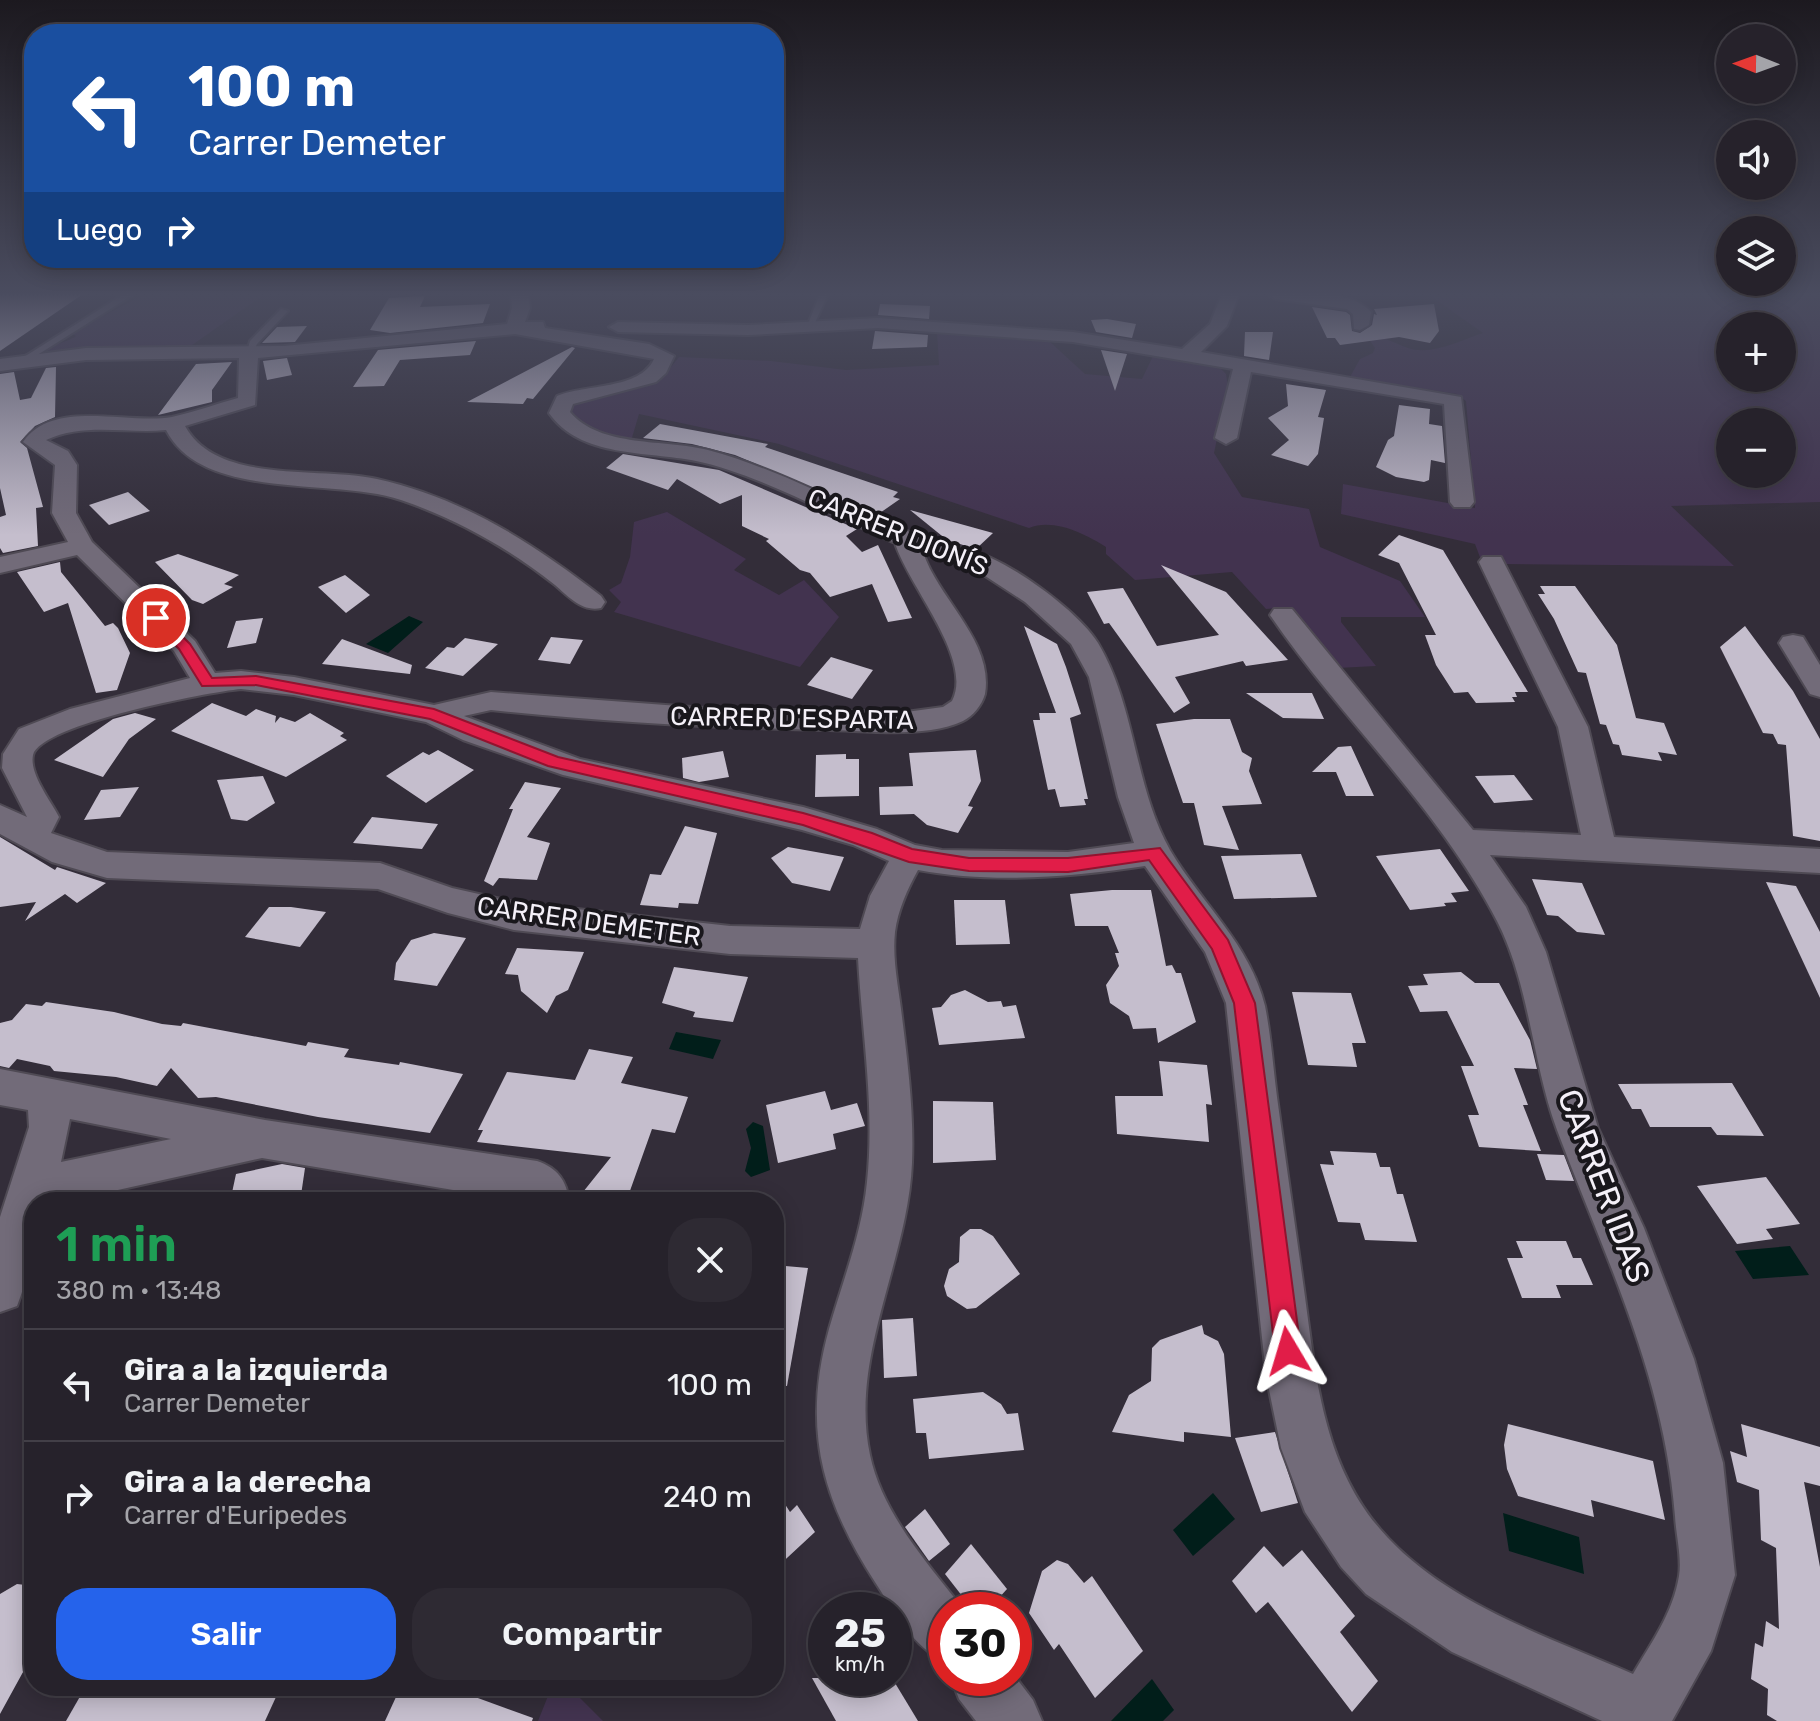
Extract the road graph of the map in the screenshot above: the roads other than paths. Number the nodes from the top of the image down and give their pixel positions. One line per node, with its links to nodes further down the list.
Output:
1 (249, 374): 5 (street)
2 (652, 374): 8 (street, CARRER DIONÍS)
3 (1241, 374): 6 (street)
4 (1288, 374): 7 (street)
5 (173, 423): 9 (street); 12 (street)
6 (1226, 438)
7 (1462, 502)
8 (906, 539): 17 (street, CARRER D'ESPARTA); 21 (street, CARRER DIONÍS)
9 (82, 546): 11 (street); 15 (street)
10 (1492, 562): 20 (street)
11 (0, 565)
12 (592, 602)
13 (1283, 615): 19 (street, CARRER IDAS)
14 (1793, 643): 16 (street)
15 (207, 683): 17 (street, CARRER DEMETER); 18 (street, CARRER DEMETER)
16 (1820, 688)
17 (434, 714): 22 (street, CARRER DEMETER)
18 (12, 825): 24 (street, CARRER DEMETER)
19 (1464, 841): 20 (street); 35 (street, CARRER IDAS)
20 (1600, 848): 23 (street)
21 (1154, 853): 22 (street, CARRER DEMETER); 35 (street, CARRER DIONÍS)
22 (909, 856): 24 (street)
23 (1820, 861)
24 (877, 944): 33 (street)
25 (0, 1087): 26 (street)
26 (47, 1096): 27 (street); 28 (street)
27 (265, 1139): 28 (street); 30 (street)
28 (33, 1188): 29 (street)
29 (32, 1192)
30 (546, 1192)
31 (24, 1216): 32 (street)
32 (0, 1289)
33 (928, 1609)
34 (993, 1696): 36 (street)
35 (1648, 1716)
36 (1012, 1721)

